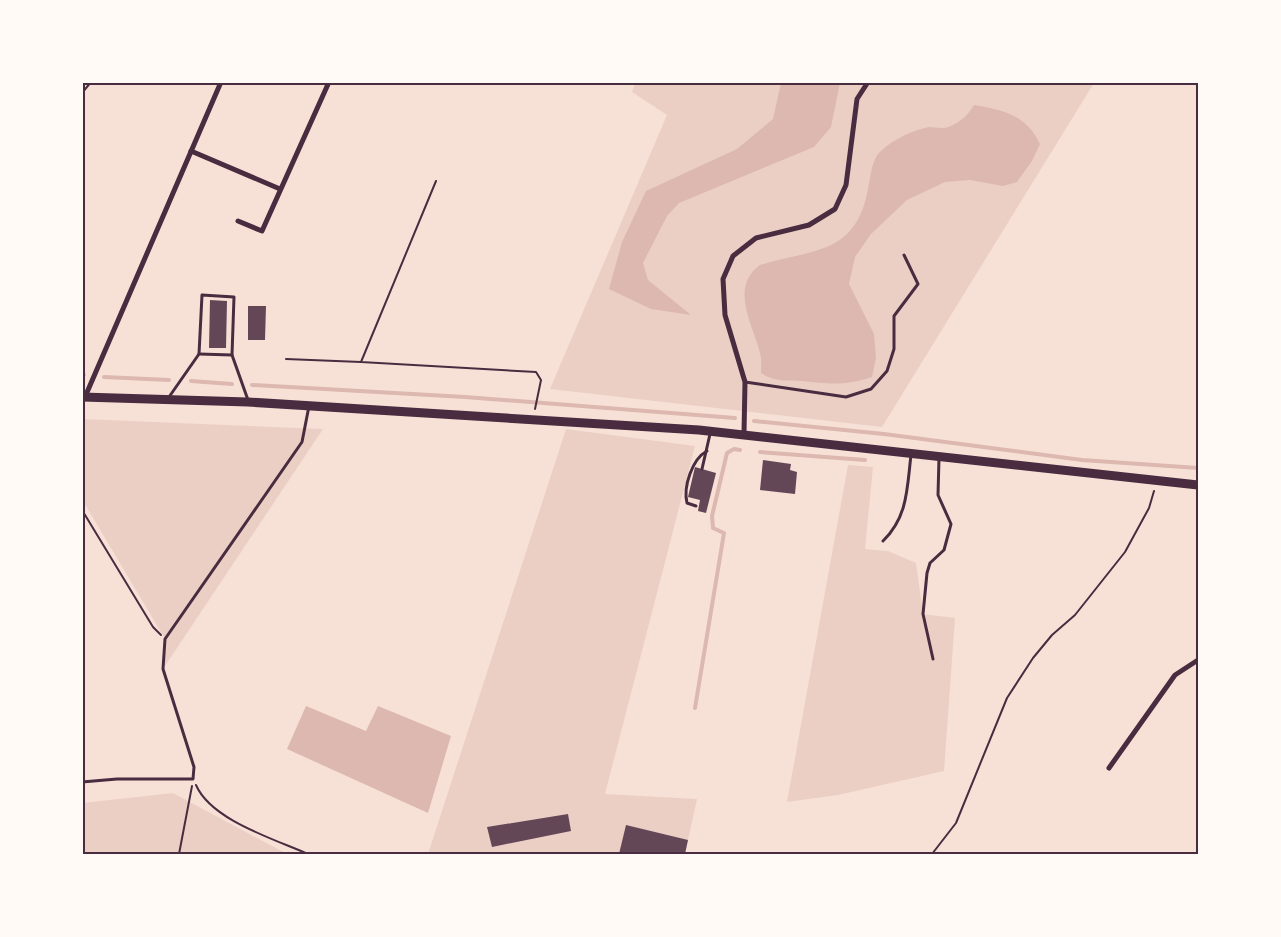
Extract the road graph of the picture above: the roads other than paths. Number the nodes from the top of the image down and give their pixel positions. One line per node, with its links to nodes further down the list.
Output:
1 (221, 82): 4 (street)
2 (329, 82): 5 (street)
3 (868, 82): 10 (street)
4 (191, 151): 5 (street); 11 (street)
5 (280, 189): 6 (street)
6 (238, 221)
7 (904, 255): 10 (lane)
8 (199, 354): 9 (lane); 9 (lane); 12 (lane)
9 (232, 355): 13 (lane)
10 (745, 382): 16 (street)
11 (84, 397): 12 (street)
12 (167, 400): 13 (street)
13 (248, 402): 14 (street)
14 (309, 406): 15 (street); 27 (lane)
15 (711, 430): 16 (street); 17 (lane)
16 (744, 433): 18 (street)
17 (706, 451): 20 (lane); 22 (lane)
18 (912, 454): 19 (street); 23 (lane)
19 (939, 458): 21 (street); 24 (lane)
20 (702, 469)
21 (1198, 485)
22 (696, 506)
23 (883, 541)
24 (933, 659)
25 (1198, 660): 26 (street)
26 (1109, 768)
27 (82, 782)

